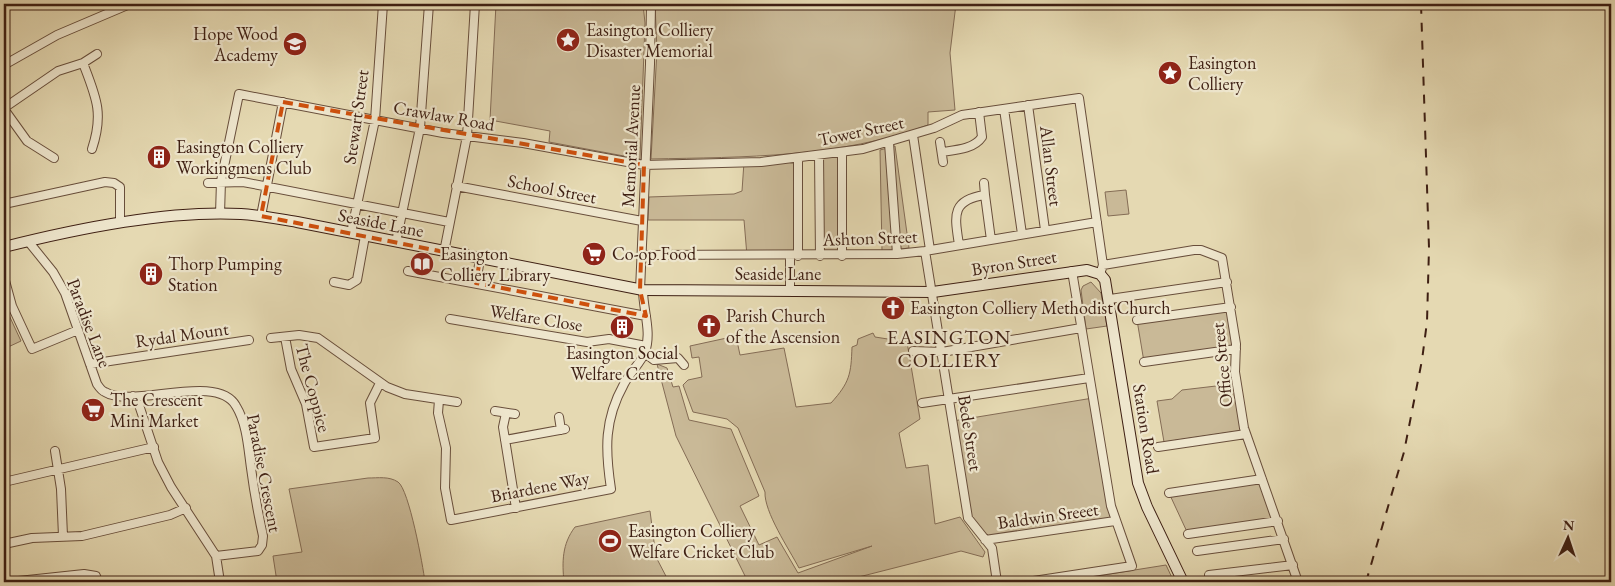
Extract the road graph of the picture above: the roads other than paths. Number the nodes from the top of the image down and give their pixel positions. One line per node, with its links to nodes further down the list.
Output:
1 (130, 4): 8 (street)
2 (383, 4): 14 (street, Stewart Street)
3 (428, 4): 15 (street)
4 (475, 4): 17 (street)
5 (651, 4): 27 (street, Memorial Avenue)
6 (98, 54): 7 (street)
7 (83, 63): 11 (street); 20 (street)
8 (4, 65)
9 (283, 102): 14 (street, Crawlaw Road); 28 (street, Crawlaw Road); 31 (street)
10 (1028, 105): 12 (street, Tower Street); 41 (street, Tower Street); 43 (street, Allan Street)
11 (4, 108): 24 (street)
12 (1004, 108): 13 (street, Tower Street); 45 (street)
13 (979, 112): 16 (street, Tower Street); 22 (street)
14 (375, 120): 15 (street, Crawlaw Road); 35 (street, Stewart Street)
15 (420, 128): 17 (street, Crawlaw Road); 36 (street)
16 (913, 135): 19 (street, Tower Street); 52 (street, Bede Street)
17 (466, 136): 27 (street, Crawlaw Road); 32 (street)
18 (940, 142): 22 (street)
19 (889, 143): 21 (street, Tower Street); 54 (street)
20 (92, 149)
21 (842, 152): 23 (street, Tower Street); 58 (street)
22 (942, 152): 26 (street)
23 (820, 155): 25 (street, Tower Street); 57 (street)
24 (54, 158)
25 (798, 159): 27 (street, Tower Street); 56 (street)
26 (943, 162)
27 (644, 165): 39 (street, Memorial Avenue)
28 (221, 181): 29 (street); 31 (street); 37 (street)
29 (208, 182)
30 (984, 183): 33 (street)
31 (266, 186): 35 (street); 38 (street)
32 (456, 186): 39 (street, School Street); 40 (street)
33 (985, 195): 47 (street); 50 (street)
34 (4, 204): 42 (street)
35 (357, 204): 36 (street); 44 (street, Stewart Street)
36 (402, 212): 40 (street); 49 (street)
37 (220, 214): 38 (main road, Seaside Lane); 42 (main road, Seaside Lane)
38 (261, 216): 44 (main road, Seaside Lane)
39 (642, 221): 55 (street, Memorial Avenue)
40 (449, 222): 53 (street)
41 (1097, 222): 43 (street, Ashton Street); 60 (street)
42 (120, 223): 48 (main road, Seaside Lane)
43 (1044, 230): 45 (street, Ashton Street)
44 (351, 233): 46 (main road, Seaside Lane)
45 (1022, 234): 47 (street, Ashton Street)
46 (365, 236): 49 (main road, Seaside Lane); 64 (street)
47 (991, 240): 50 (street, Ashton Street)
48 (28, 241): 51 (main road, Seaside Lane); 77 (street, Paradise Lane)
49 (396, 242): 53 (main road, Seaside Lane)
50 (959, 245): 52 (street, Ashton Street)
51 (4, 247)
52 (928, 251): 54 (street, Ashton Street); 69 (street, Bede Street)
53 (444, 252): 59 (main road, Seaside Lane)
54 (897, 254): 58 (street, Ashton Street)
55 (641, 255): 56 (street, Ashton Street); 67 (street, Memorial Avenue)
56 (794, 256): 57 (street, Ashton Street); 68 (street)
57 (820, 256): 58 (street, Ashton Street)
58 (842, 256)
59 (480, 259): 66 (street); 67 (main road, Seaside Lane)
60 (1102, 270): 62 (main road, Byron Street); 65 (street, Office Street); 70 (main road, Station Road)
61 (408, 271): 66 (street)
62 (1072, 271): 69 (main road, Byron Street); 76 (street)
63 (4, 278): 71 (street)
64 (334, 282)
65 (1227, 282): 70 (street); 72 (street, Office Street)
66 (476, 283): 73 (street)
67 (642, 290): 68 (main road, Seaside Lane); 73 (street, Memorial Avenue)
68 (790, 291): 69 (main road, Seaside Lane)
69 (933, 292): 84 (street, Bede Street)
70 (1110, 299): 126 (main road, Station Road)
71 (8, 307): 77 (street)
72 (1231, 307): 75 (street); 82 (street, Office Street)
73 (646, 316): 81 (street, Memorial Avenue)
74 (450, 319): 81 (street, Welfare Close)
75 (1137, 320)
76 (1081, 328): 84 (street); 88 (street)
77 (78, 330): 86 (street, Paradise Lane)
78 (284, 337): 79 (street, The Coppice); 89 (street, The Coppice); 89 (street, The Coppice)
79 (271, 338)
80 (249, 340): 86 (street, Rydal Mount)
81 (646, 349): 87 (street, Welfare Close); 109 (street, Briardene Way)
82 (1236, 349): 85 (street); 99 (street, Office Street)
83 (913, 351): 84 (street)
84 (942, 352): 92 (street, Bede Street)
85 (1144, 362)
86 (90, 364): 90 (street, Paradise Lane)
87 (684, 365)
88 (1089, 378): 92 (street); 110 (street)
89 (380, 383): 91 (street, The Coppice)
90 (133, 396): 101 (street); 118 (street, Paradise Crescent)
91 (439, 400): 93 (street, The Coppice); 109 (street, Briardene Way)
92 (950, 401): 94 (street); 115 (street, Bede Street)
93 (457, 402)
94 (922, 403)
95 (495, 411): 96 (street)
96 (506, 413): 97 (street); 100 (street)
97 (515, 414)
98 (559, 417): 100 (street)
99 (1246, 434): 102 (street); 105 (street, Office Street)
100 (505, 440): 109 (street)
101 (154, 447): 104 (street); 108 (street)
102 (1158, 447)
103 (55, 451): 104 (street)
104 (59, 468): 106 (street); 113 (street)
105 (1262, 479): 107 (street); 111 (street, Office Street)
106 (4, 482)
107 (1169, 493)
108 (186, 508): 113 (street); 118 (street)
109 (516, 508)
110 (1115, 521): 115 (street, Baldwin Sreeet); 125 (street)
111 (1278, 521): 112 (street); 114 (street, Office Street)
112 (1188, 534)
113 (63, 536): 116 (street)
114 (1284, 539): 117 (street); 119 (street, Office Street)
115 (985, 540): 124 (street, Bede Street)
116 (4, 544)
117 (1197, 551)
118 (216, 556): 123 (street)
119 (1293, 565): 120 (street); 127 (street, Office Street)
120 (1209, 575)
121 (9, 582): 122 (street)
122 (98, 582)
123 (220, 582)
124 (997, 582)
125 (1026, 582)
126 (1183, 582)
127 (1298, 582)

